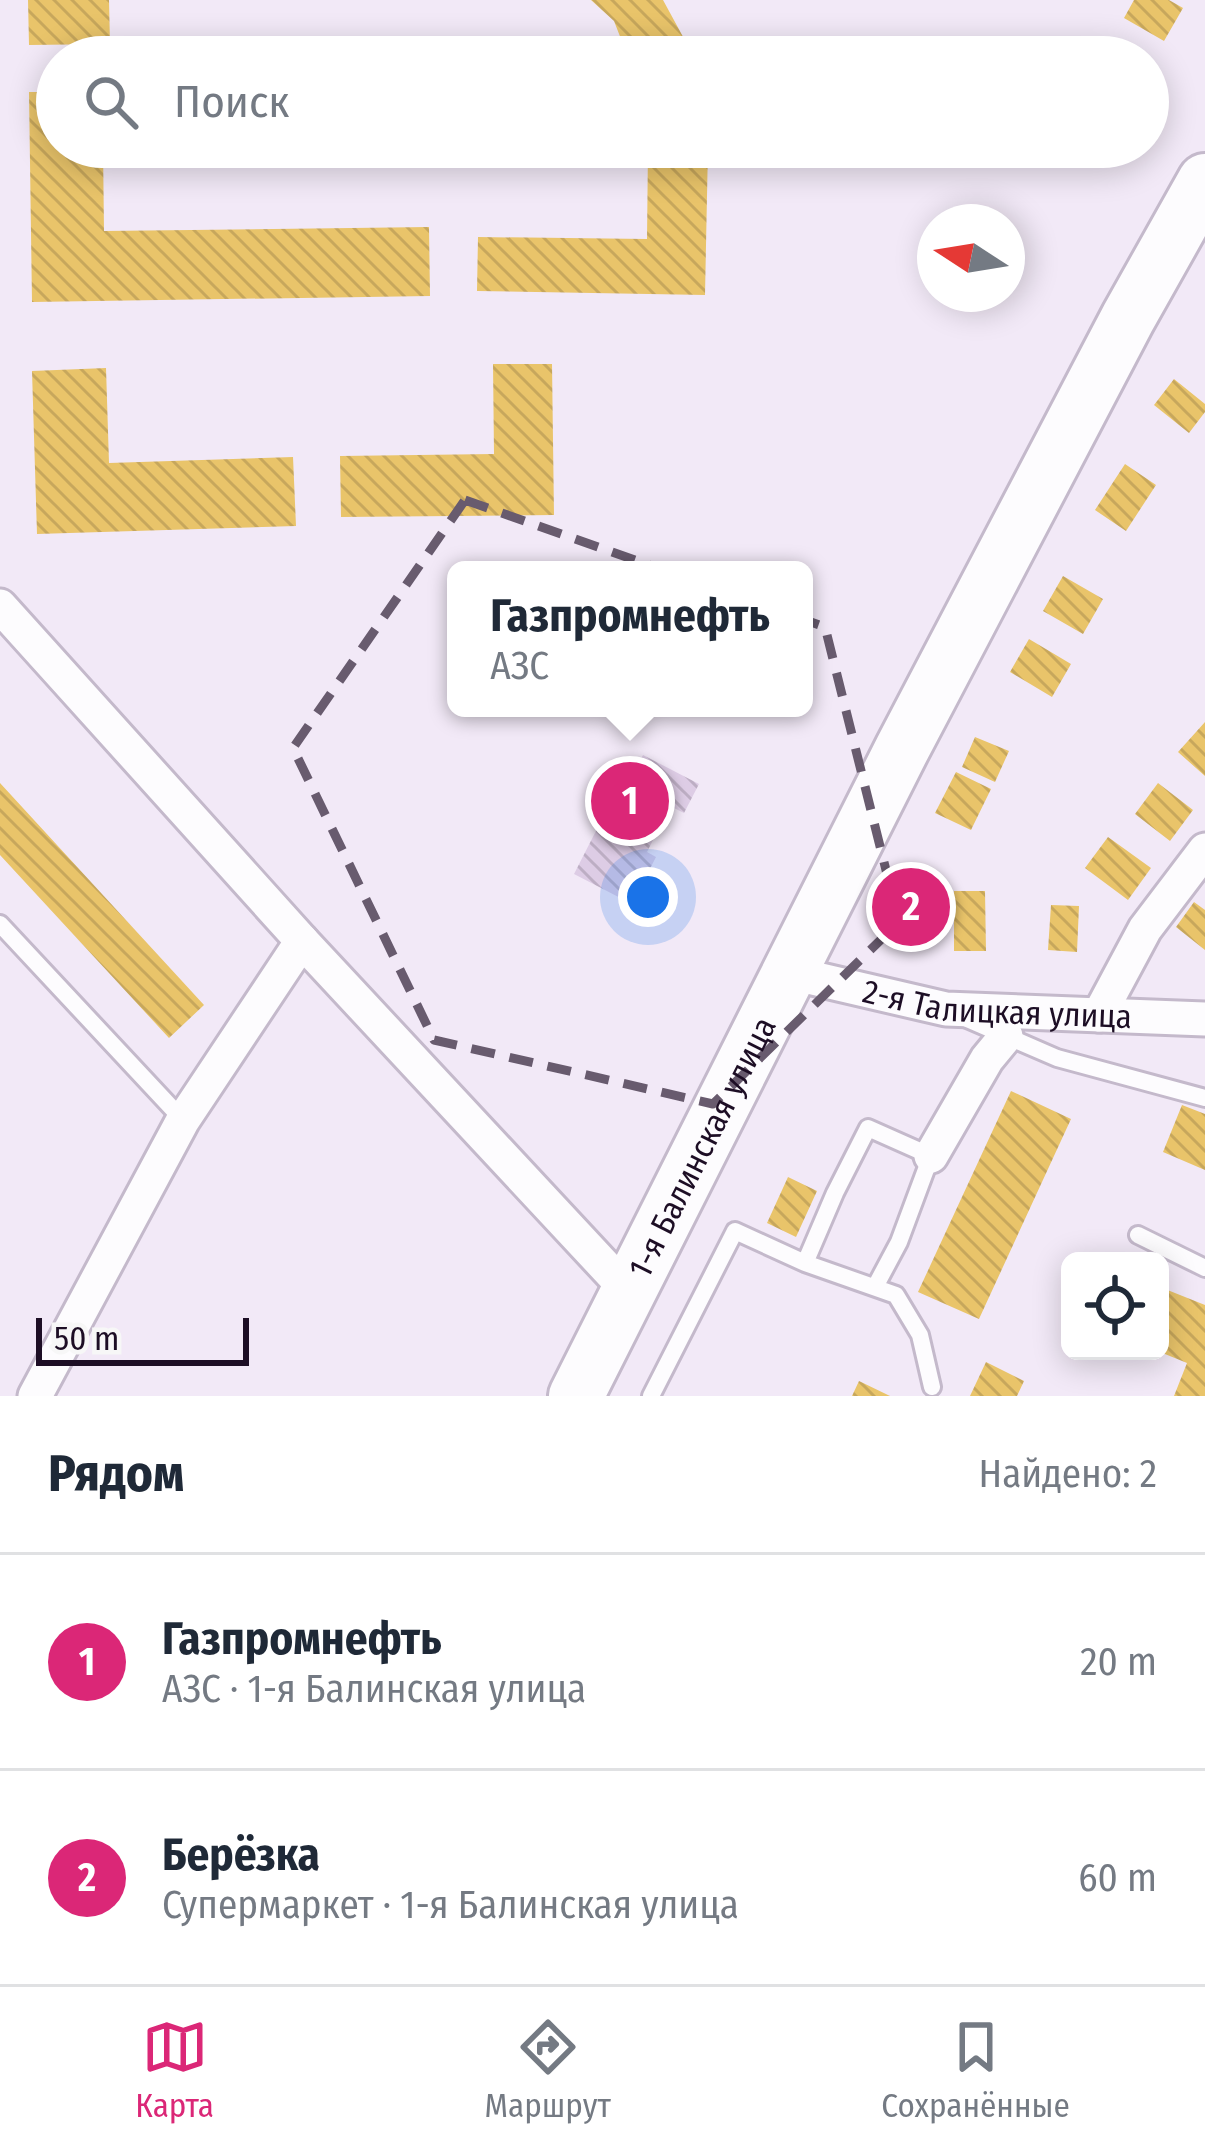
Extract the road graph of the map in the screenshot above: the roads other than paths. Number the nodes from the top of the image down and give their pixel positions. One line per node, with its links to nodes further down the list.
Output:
1 (1205, 181): 6 (main road, 1-я Балинская улица)
2 (0, 606): 5 (street, 1-я Балинская улица)
3 (1205, 850): 8 (street)
4 (0, 924): 12 (lane)
5 (302, 941): 12 (street); 18 (street, 1-я Балинская улица)
6 (791, 973): 7 (street, 2-я Талицкая улица); 18 (main road, 1-я Балинская улица)
7 (946, 1010): 8 (street, 2-я Талицкая улица); 10 (lane)
8 (1099, 1015): 9 (street, 2-я Талицкая улица)
9 (1205, 1018)
10 (1006, 1036): 11 (lane); 13 (street)
11 (1205, 1098)
12 (183, 1120): 20 (street)
13 (931, 1156): 15 (lane); 17 (lane)
14 (1138, 1235): 16 (lane)
15 (805, 1263): 17 (lane); 22 (lane)
16 (1205, 1268)
17 (875, 1287): 19 (lane)
18 (628, 1290): 21 (main road)
19 (932, 1387)
20 (35, 1396)
21 (576, 1396)
22 (651, 1396)

